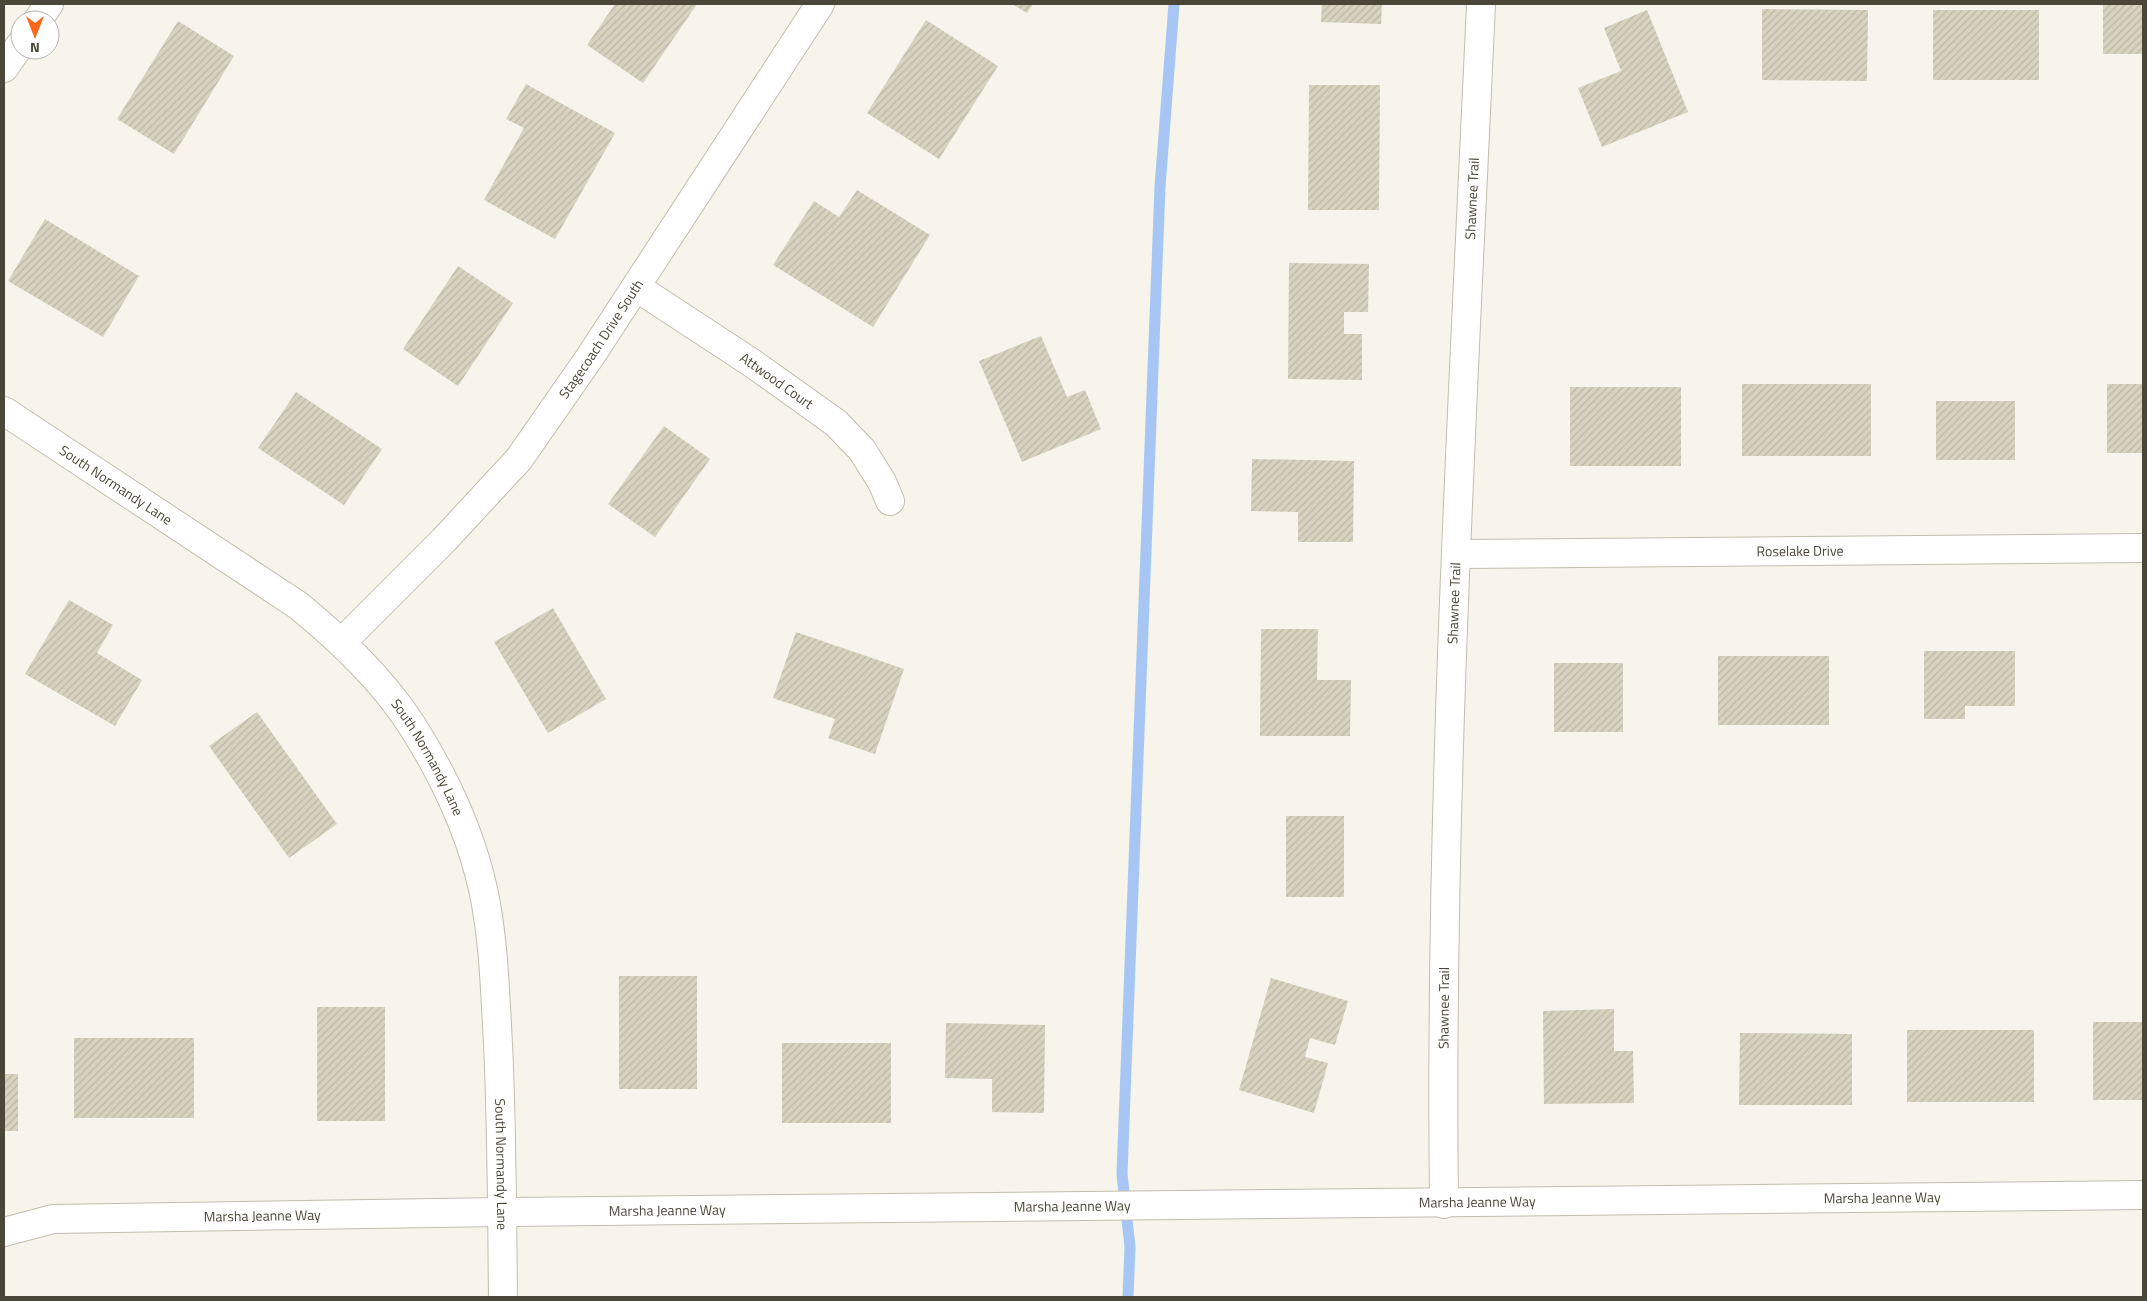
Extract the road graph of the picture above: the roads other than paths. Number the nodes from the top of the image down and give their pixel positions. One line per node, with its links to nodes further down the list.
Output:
1 (820, 4): 3 (street, Stagecoach Drive South)
2 (1481, 4): 7 (street, Shawnee Trail)
3 (636, 287): 5 (street, Attwood Court); 8 (street, Stagecoach Drive South)
4 (4, 411): 8 (street, South Normandy Lane)
5 (890, 501)
6 (2143, 548): 7 (street, Roselake Drive)
7 (1456, 554): 10 (street, Shawnee Trail)
8 (342, 642): 11 (street, South Normandy Lane)
9 (2143, 1195): 10 (street, Marsha Jeanne Way)
10 (1444, 1204): 11 (street, Marsha Jeanne Way)
11 (502, 1212): 12 (street, Marsha Jeanne Way); 13 (street, South Normandy Lane)
12 (4, 1232)
13 (503, 1297)

